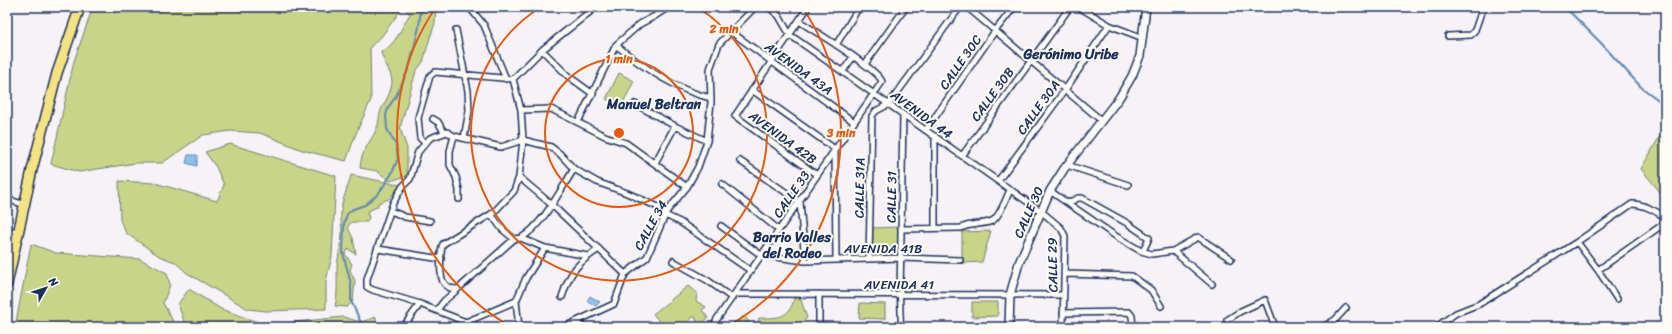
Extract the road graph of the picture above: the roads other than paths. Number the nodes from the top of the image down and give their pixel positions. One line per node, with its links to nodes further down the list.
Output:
1 (80, 7): 77 (highway)
2 (469, 7): 34 (street)
3 (596, 7): 27 (street)
4 (669, 7): 25 (street)
5 (755, 7): 20 (street, CALLE 34)
6 (769, 7): 22 (street)
7 (808, 7): 17 (street)
8 (859, 7): 26 (street)
9 (906, 7): 31 (street)
10 (960, 7): 42 (street)
11 (967, 7): 21 (street)
12 (1014, 7): 21 (street, CALLE 30C)
13 (1070, 7): 29 (street, CALLE 30B)
14 (1079, 7): 18 (street)
15 (1146, 7): 24 (main road, CALLE 30)
16 (1483, 7): 23 (street)
17 (799, 21): 22 (street); 26 (street)
18 (1109, 26): 24 (street); 37 (street, CALLE 30A)
19 (456, 30): 33 (street)
20 (730, 31): 30 (street, AVENIDA 43A); 40 (street, CALLE 34)
21 (995, 31): 29 (street); 50 (street, CALLE 30C)
22 (790, 35): 30 (street); 32 (street, AVENIDA 44)
23 (1448, 36)
24 (1143, 38): 46 (main road, CALLE 30)
25 (616, 45): 38 (street); 40 (street)
26 (836, 45): 28 (street)
27 (542, 50): 35 (street); 38 (street)
28 (853, 57): 31 (street); 32 (street)
29 (1031, 61): 37 (street); 59 (street, CALLE 30B)
30 (771, 62): 36 (street); 48 (street, AVENIDA 43A)
31 (865, 64): 39 (street, CALLE 33)
32 (843, 71): 39 (street, AVENIDA 44)
33 (466, 75): 34 (street); 54 (street); 57 (street)
34 (506, 79): 35 (street)
35 (512, 79): 43 (street)
36 (752, 90): 58 (street); 64 (street, AVENIDA 42B)
37 (1065, 90): 46 (street); 66 (street, CALLE 30A)
38 (593, 94): 47 (street)
39 (874, 94): 42 (street, AVENIDA 44); 48 (street, CALLE 33)
40 (711, 98): 56 (street, CALLE 34)
41 (635, 104): 49 (street)
42 (889, 104): 44 (street, AVENIDA 44); 101 (street, CALLE 31A)
43 (521, 110): 47 (street); 55 (street)
44 (904, 114): 50 (street, AVENIDA 44); 87 (street, CALLE 31)
45 (433, 119): 51 (street)
46 (1102, 121): 62 (main road, CALLE 30)
47 (578, 122): 61 (street)
48 (854, 122): 58 (street, CALLE 33)
49 (675, 126): 56 (street); 61 (street)
50 (926, 130): 53 (street, AVENIDA 44)
51 (444, 132): 52 (street); 57 (street)
52 (454, 136): 54 (street); 73 (street)
53 (934, 136): 59 (street, AVENIDA 44); 86 (street)
54 (464, 138): 55 (street)
55 (523, 140): 63 (street); 65 (street)
56 (707, 141): 69 (street, CALLE 34)
57 (425, 142): 78 (street)
58 (835, 149): 64 (street, CALLE 33); 105 (street)
59 (962, 156): 66 (street, AVENIDA 44)
60 (740, 161): 74 (street)
61 (655, 163): 69 (street)
62 (1067, 165): 68 (street); 71 (main road, CALLE 30)
63 (574, 169): 76 (street); 80 (street)
64 (817, 175): 74 (street, CALLE 33)
65 (519, 177): 76 (street); 81 (street)
66 (998, 181): 70 (street, AVENIDA 44)
67 (722, 184): 89 (street)
68 (1128, 185)
69 (687, 187): 80 (street, CALLE 34)
70 (1010, 190): 79 (street, AVENIDA 44); 86 (street)
71 (1050, 191): 75 (street); 79 (main road, CALLE 30)
72 (7, 198): 77 (street)
73 (459, 199)
74 (800, 202): 89 (street, CALLE 33); 108 (street)
75 (1068, 203): 98 (street); 98 (street)
76 (551, 204): 91 (street); 96 (street)
77 (25, 205): 90 (highway)
78 (390, 211): 83 (street); 95 (street)
79 (1042, 212): 112 (street, CALLE 29); 118 (main road, CALLE 30)
80 (666, 213): 110 (street); 111 (street, CALLE 34)
81 (491, 214): 92 (street); 103 (street)
82 (1665, 217): 93 (street)
83 (430, 221)
84 (1665, 223): 109 (street)
85 (721, 226): 99 (street, AVENIDA 41B)
86 (935, 228): 87 (street)
87 (902, 229): 102 (street, CALLE 31)
88 (7, 230): 90 (street)
89 (779, 230): 99 (street, CALLE 33)
90 (18, 232): 113 (highway)
91 (521, 238): 92 (street); 94 (street)
92 (514, 239): 115 (street)
93 (1577, 242): 109 (street); 144 (street)
94 (545, 248): 100 (street); 123 (street)
95 (378, 249): 103 (street); 124 (street)
96 (598, 249): 100 (street); 111 (street)
97 (1173, 251): 98 (street); 104 (street); 114 (street)
98 (1143, 252)
99 (761, 255): 108 (street, AVENIDA 41B); 110 (street, CALLE 33)
100 (588, 256): 121 (street)
101 (869, 258): 102 (street, AVENIDA 41B); 105 (street, AVENIDA 41B)
102 (901, 258): 106 (street, AVENIDA 41B); 117 (street, CALLE 31)
103 (441, 259): 115 (street)
104 (1231, 259)
105 (836, 260): 108 (street, AVENIDA 41B)
106 (960, 260)
107 (673, 261): 120 (street)
108 (805, 261)
109 (1598, 270): 122 (street)
110 (751, 271): 120 (street, CALLE 33)
111 (624, 274): 129 (street)
112 (1065, 274): 119 (street, CALLE 29); 125 (street)
113 (7, 284)
114 (1212, 284)
115 (458, 289): 127 (street)
116 (819, 294): 117 (street, AVENIDA 41); 120 (street, AVENIDA 41); 137 (street)
117 (900, 295): 118 (street, AVENIDA 41); 138 (street, CALLE 31)
118 (1010, 295): 119 (street, AVENIDA 41); 139 (main road, CALLE 30)
119 (1063, 295): 128 (street, CALLE 29)
120 (733, 296): 136 (street, CALLE 33)
121 (562, 297)
122 (1617, 300)
123 (516, 301): 130 (street); 133 (street)
124 (420, 304): 127 (street); 132 (street)
125 (1161, 306)
126 (1346, 308): 131 (street)
127 (437, 310): 130 (street)
128 (1063, 313): 140 (street, CALLE 29); 141 (street)
129 (576, 323): 134 (street); 135 (street)
130 (466, 324)
131 (1327, 326)
132 (402, 327)
133 (519, 327)
134 (564, 327)
135 (584, 327)
136 (714, 327)
137 (819, 327)
138 (901, 327)
139 (1009, 327)
140 (1063, 327)
141 (1133, 327)
142 (1229, 327): 143 (street)
143 (1275, 327)
144 (1436, 327)

